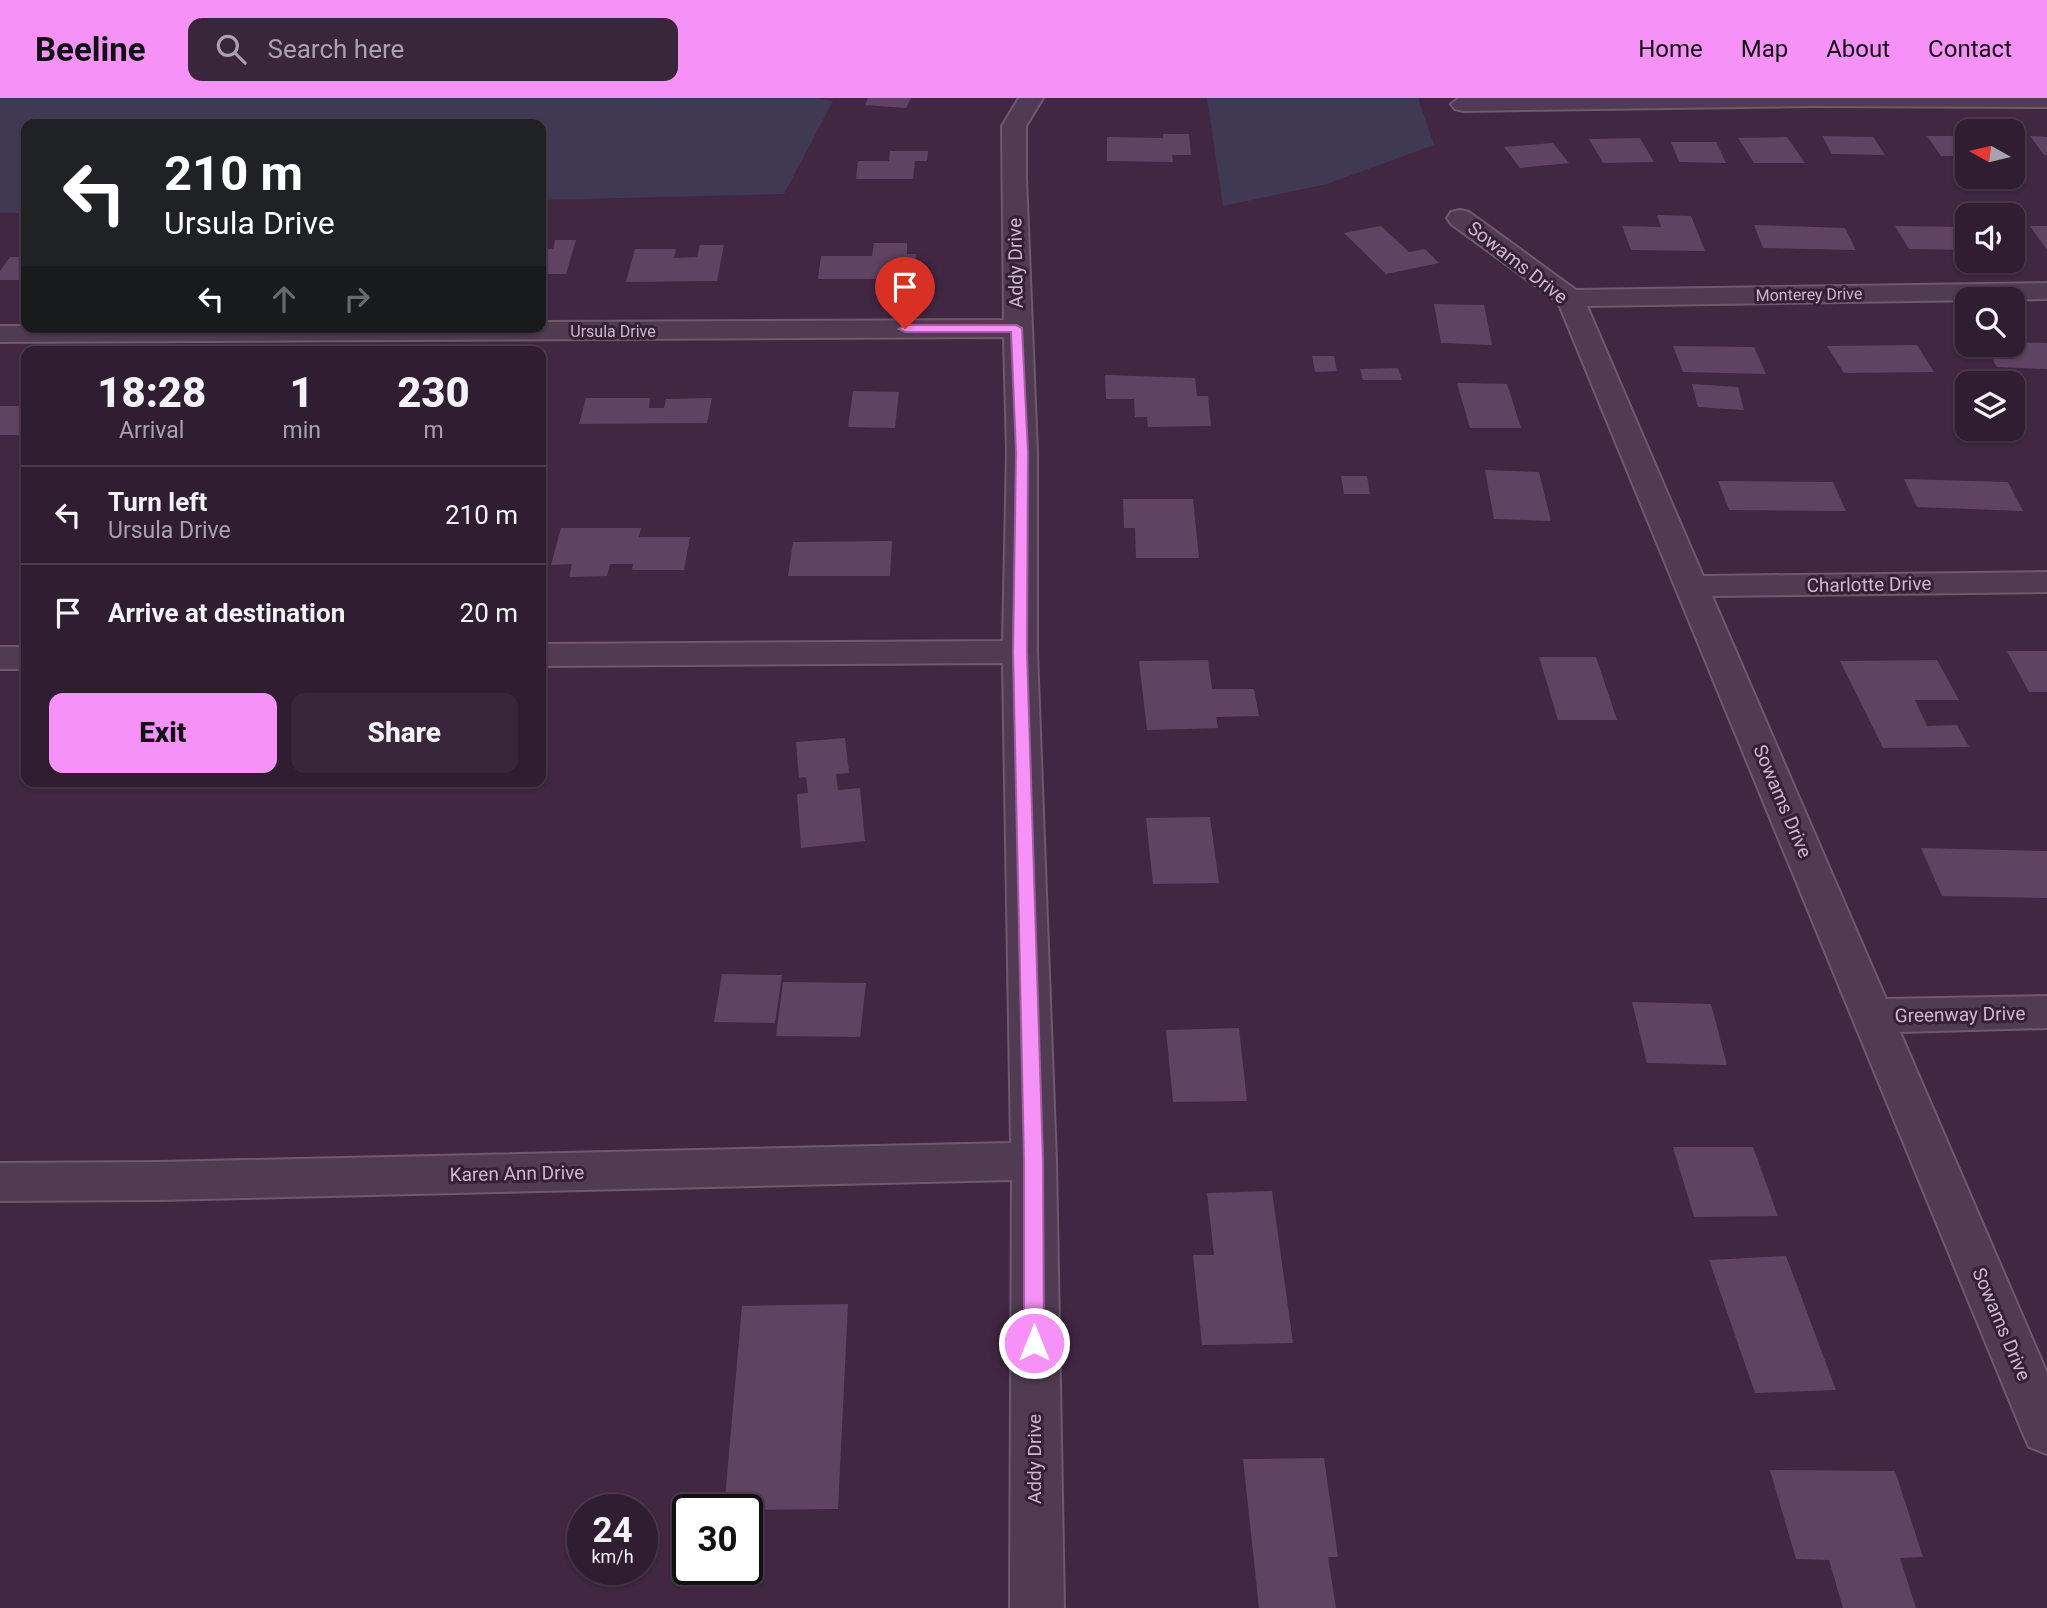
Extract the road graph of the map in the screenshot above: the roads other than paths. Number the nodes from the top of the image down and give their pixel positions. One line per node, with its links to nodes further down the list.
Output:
1 (1031, 98): 7 (street, Addy Drive)
2 (2047, 100): 3 (street)
3 (1463, 104)
4 (1460, 218): 6 (street, Sowams Drive)
5 (2047, 291): 6 (street, Monterey Drive)
6 (1570, 298): 12 (street, Sowams Drive)
7 (1016, 328): 8 (street, Ursula Drive); 13 (street, Addy Drive)
8 (546, 331)
9 (169, 333): 10 (street, Ursula Drive)
10 (0, 334)
11 (2047, 582): 12 (street, Charlotte Drive)
12 (1691, 586): 18 (street, Sowams Drive)
13 (1020, 652): 14 (street); 19 (street, Addy Drive)
14 (546, 655)
15 (0, 658): 16 (street)
16 (21, 658)
17 (2047, 1012): 18 (street, Greenway Drive)
18 (1874, 1016): 21 (street, Sowams Drive)
19 (1034, 1161): 20 (street, Karen Ann Drive); 22 (street, Addy Drive)
20 (0, 1182)
21 (2047, 1431)
22 (1037, 1608)

